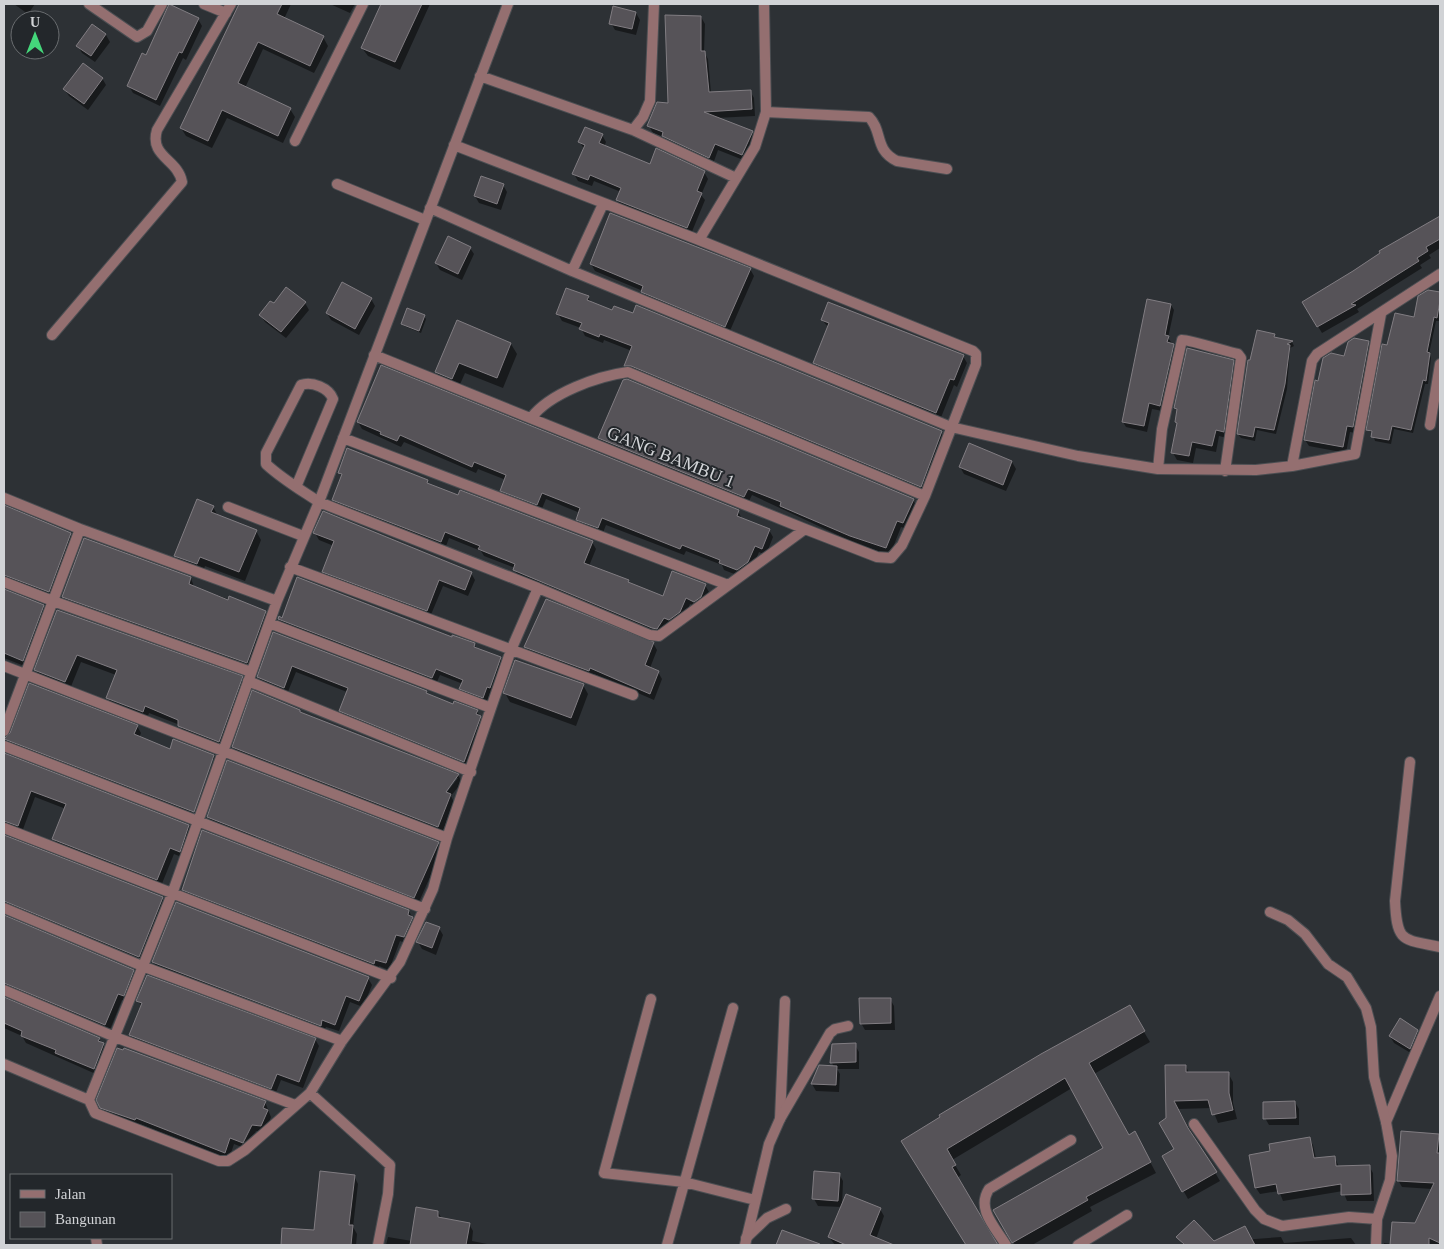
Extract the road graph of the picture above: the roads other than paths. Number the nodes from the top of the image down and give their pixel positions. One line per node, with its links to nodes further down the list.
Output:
1 (89, 4): 2 (street)
2 (162, 4)
3 (204, 4): 9 (street)
4 (231, 4): 9 (street)
5 (363, 4): 13 (street)
6 (508, 4): 10 (street)
7 (654, 4): 12 (street)
8 (764, 4): 11 (street)
9 (226, 13): 25 (street)
10 (480, 76): 12 (street); 14 (street)
11 (766, 112): 15 (street); 16 (street)
12 (633, 130): 16 (street)
13 (295, 141)
14 (454, 144): 18 (street); 19 (street)
15 (947, 169)
16 (736, 178): 21 (street)
17 (337, 184): 20 (street)
18 (603, 204): 21 (street); 22 (street)
19 (430, 208): 20 (street); 22 (street)
20 (425, 220): 26 (street)
21 (699, 240): 30 (street)
22 (572, 271): 30 (street)
23 (1440, 274): 24 (street)
24 (1381, 314): 32 (street); 32 (street)
25 (52, 335)
26 (374, 355): 28 (street, GANG BAMBU 1); 31 (street)
27 (1440, 364): 29 (street)
28 (531, 418): 36 (street); 41 (street, GANG BAMBU 1)
29 (1430, 425)
30 (951, 427): 33 (street); 36 (street)
31 (343, 438): 38 (street); 45 (street)
32 (1292, 466): 34 (street)
33 (1158, 469): 34 (street); 34 (street)
34 (1225, 471)
35 (296, 487): 35 (street); 38 (street)
36 (925, 496): 41 (street, GANG BAMBU 1)
37 (4, 498): 40 (street)
38 (319, 502): 42 (street); 46 (street)
39 (228, 507): 42 (street)
40 (80, 529): 47 (street); 48 (street)
41 (806, 529): 45 (street)
42 (303, 536): 43 (street)
43 (290, 567): 47 (street); 50 (street)
44 (4, 582): 48 (street)
45 (728, 585): 46 (street)
46 (538, 588): 50 (street)
47 (277, 601): 49 (street)
48 (53, 602): 52 (street); 53 (street)
49 (269, 622): 53 (street); 55 (street)
50 (511, 650): 54 (street); 55 (street)
51 (4, 666): 52 (street)
52 (25, 675): 56 (street); 58 (street)
53 (250, 677): 58 (street); 60 (street)
54 (633, 695)
55 (491, 708): 60 (street)
56 (4, 731)
57 (4, 746): 61 (street)
58 (223, 750): 61 (street); 63 (street)
59 (1410, 762): 68 (street)
60 (471, 772): 63 (street)
61 (198, 823): 64 (street); 66 (street)
62 (4, 828): 64 (street)
63 (447, 838): 66 (street)
64 (172, 894): 69 (street); 70 (street)
65 (4, 908): 69 (street)
66 (425, 910): 70 (street)
67 (1270, 912): 84 (street)
68 (1440, 947)
69 (142, 966): 77 (street); 78 (street)
70 (391, 978): 78 (street)
71 (4, 990): 77 (street)
72 (1440, 996): 84 (street)
73 (651, 999): 87 (street)
74 (785, 1001): 83 (street)
75 (733, 1008): 87 (street)
76 (848, 1026): 83 (street)
77 (116, 1037): 81 (street); 82 (street)
78 (342, 1041): 80 (street)
79 (4, 1064): 81 (street)
80 (310, 1093): 82 (street); 93 (street)
81 (89, 1100): 82 (street)
82 (295, 1105)
83 (780, 1119): 88 (street)
84 (1386, 1122): 91 (street)
85 (1194, 1124): 91 (street)
86 (1071, 1140): 95 (street)
87 (684, 1182): 88 (street); 94 (street)
88 (755, 1200): 92 (street)
89 (786, 1209): 92 (street)
90 (1127, 1215): 96 (street)
91 (1378, 1219): 97 (street)
92 (746, 1242)
93 (378, 1245)
94 (667, 1245)
95 (1006, 1245)
96 (1078, 1245)
97 (1376, 1245)

